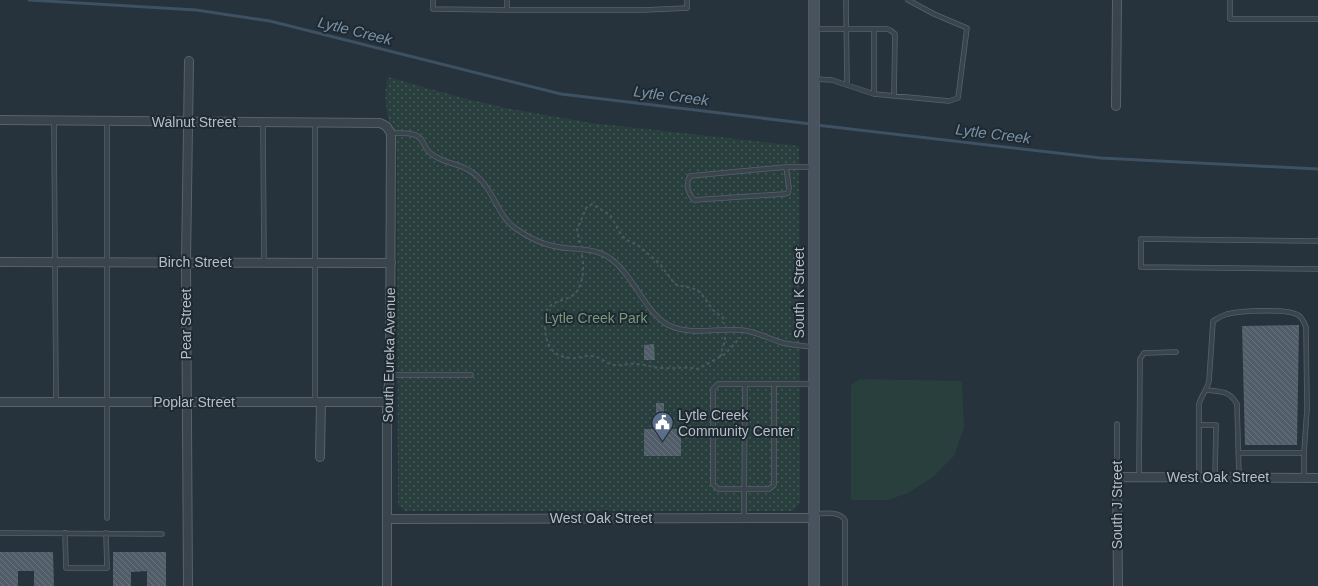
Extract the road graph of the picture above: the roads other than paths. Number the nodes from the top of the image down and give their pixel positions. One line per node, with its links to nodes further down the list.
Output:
1 (433, 0): 9 (lane)
2 (507, 0): 9 (lane)
3 (687, 0): 9 (lane)
4 (814, 0): 11 (street, South K Street)
5 (846, 0): 12 (lane)
6 (908, 0): 18 (lane)
7 (1117, 0): 19 (street)
8 (1230, 0): 10 (lane)
9 (507, 10)
10 (1318, 19)
11 (814, 29): 12 (lane); 15 (street, South K Street)
12 (847, 29): 13 (lane); 16 (lane)
13 (874, 29): 17 (lane); 18 (lane)
14 (190, 61): 23 (street, Pear Street)
15 (814, 79): 16 (lane); 28 (street, South K Street)
16 (847, 85): 17 (lane)
17 (874, 94): 18 (lane)
18 (894, 96)
19 (1116, 106)
20 (0, 120): 21 (street, Walnut Street)
21 (54, 121): 22 (street, Walnut Street); 32 (lane)
22 (107, 121): 23 (street, Walnut Street); 33 (lane)
23 (189, 122): 24 (street, Walnut Street); 30 (street, Pear Street)
24 (262, 122): 25 (street, Walnut Street); 34 (lane)
25 (315, 122): 26 (street, Walnut Street); 35 (lane)
26 (389, 130): 36 (street, South Eureka Avenue); 38 (lane)
27 (786, 167): 27 (lane); 28 (lane)
28 (814, 167): 38 (street, South K Street)
29 (1318, 241): 37 (lane)
30 (186, 261): 33 (street, Birch Street); 34 (street, Birch Street); 49 (street, Pear Street)
31 (0, 262): 32 (street, Birch Street)
32 (55, 262): 33 (street, Birch Street); 47 (lane)
33 (108, 262): 48 (lane)
34 (264, 262): 35 (street, Birch Street)
35 (315, 263): 36 (street, Birch Street); 50 (lane)
36 (391, 263): 40 (street, South Eureka Avenue)
37 (1318, 269)
38 (814, 347): 44 (street, South K Street)
39 (1176, 352): 58 (lane)
40 (390, 375): 41 (lane); 51 (street, South Eureka Avenue)
41 (471, 375)
42 (745, 384): 43 (lane); 64 (lane); 64 (lane)
43 (774, 384): 44 (lane); 64 (lane)
44 (814, 384): 65 (street, South K Street)
45 (1206, 390): 53 (lane); 54 (lane); 55 (lane)
46 (0, 402): 47 (street, Poplar Street)
47 (56, 402): 48 (street, Poplar Street)
48 (107, 402): 49 (street, Poplar Street); 66 (lane)
49 (187, 402): 50 (street, Poplar Street); 73 (street, Pear Street)
50 (318, 402): 51 (street, Poplar Street); 56 (street)
51 (387, 402): 68 (street, South Eureka Avenue)
52 (1117, 424): 57 (lane, South J Street)
53 (1199, 424): 59 (lane); 60 (lane)
54 (1238, 453): 55 (lane); 61 (lane)
55 (1304, 453): 62 (lane)
56 (320, 457)
57 (1117, 477): 58 (street, West Oak Street); 77 (street, South J Street)
58 (1139, 477): 59 (street, West Oak Street)
59 (1199, 477): 60 (street, West Oak Street)
60 (1215, 477): 61 (street, West Oak Street)
61 (1239, 477): 62 (street, West Oak Street)
62 (1304, 478): 63 (street, West Oak Street)
63 (1318, 478)
64 (744, 489): 67 (lane)
65 (814, 516): 67 (street, West Oak Street); 75 (street, South K Street); 76 (lane)
66 (107, 518)
67 (744, 518): 68 (street, West Oak Street)
68 (388, 519): 74 (street, South Eureka Avenue)
69 (0, 533): 70 (lane)
70 (65, 533): 71 (lane); 71 (lane)
71 (106, 533): 72 (lane)
72 (162, 534)
73 (188, 586)
74 (387, 586)
75 (814, 586)
76 (846, 586)
77 (1118, 586)

